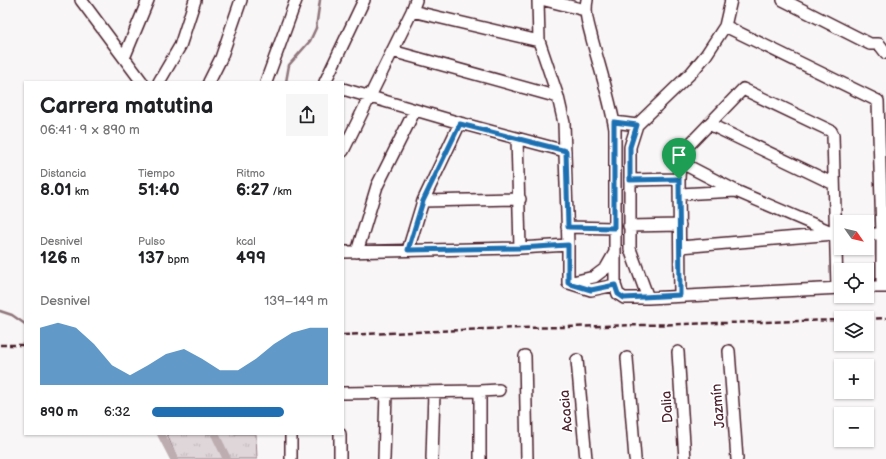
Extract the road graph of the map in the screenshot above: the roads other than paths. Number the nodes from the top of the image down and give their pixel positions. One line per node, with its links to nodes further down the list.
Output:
1 (148, 0): 18 (street)
2 (195, 0): 20 (street)
3 (241, 0): 21 (street)
4 (296, 0): 22 (street)
5 (364, 0): 23 (street)
6 (538, 0): 14 (street)
7 (545, 0): 12 (street)
8 (731, 0): 13 (street)
9 (784, 0): 15 (street)
10 (87, 3): 18 (street)
11 (414, 5): 14 (street); 16 (street)
12 (586, 5): 29 (street)
13 (725, 26): 27 (street); 32 (street)
14 (539, 41): 26 (street)
15 (882, 41): 17 (street)
16 (392, 51): 25 (street); 26 (street)
17 (886, 54)
18 (124, 58): 19 (street)
19 (141, 81)
20 (160, 81)
21 (210, 81)
22 (266, 81)
23 (325, 81)
24 (344, 89): 25 (street)
25 (370, 97): 28 (street); 35 (street)
26 (558, 97): 36 (street)
27 (882, 98): 34 (street)
28 (416, 110): 30 (street); 59 (street)
29 (614, 122): 32 (street); 50 (street)
30 (460, 124): 33 (street); 45 (street)
31 (709, 124): 37 (street); 40 (street); 40 (street)
32 (637, 125): 39 (street)
33 (518, 138): 36 (street); 44 (street)
34 (883, 143): 41 (street)
35 (344, 149)
36 (566, 151): 49 (street)
37 (680, 162): 38 (street); 42 (street)
38 (679, 179): 39 (street); 43 (street)
39 (630, 180): 48 (street)
40 (834, 184): 46 (street)
41 (884, 188): 53 (street)
42 (736, 191): 43 (street); 51 (street)
43 (680, 194): 47 (street)
44 (520, 199): 45 (street); 56 (street)
45 (423, 201): 57 (street)
46 (836, 215)
47 (680, 225): 48 (street); 55 (street)
48 (629, 226): 66 (street)
49 (568, 227): 50 (street); 54 (street)
50 (614, 228): 60 (street)
51 (834, 232)
52 (834, 234): 55 (street)
53 (883, 238): 63 (street)
54 (568, 245): 56 (street); 61 (street)
55 (680, 247): 65 (street)
56 (520, 248): 57 (street)
57 (408, 250): 59 (street)
58 (344, 252): 59 (street)
59 (357, 252)
60 (614, 254): 61 (street); 62 (street)
61 (568, 283): 62 (street)
62 (615, 285): 66 (street)
63 (884, 287)
64 (834, 288): 65 (street)
65 (680, 295): 66 (street)
66 (648, 298)
67 (729, 351): 88 (street, Jazmín)
68 (678, 352): 87 (street, Dalia)
69 (525, 356): 84 (street)
70 (628, 358): 86 (street)
71 (577, 360): 85 (street, Acacia)
72 (499, 390): 73 (street)
73 (480, 391): 74 (street); 83 (street)
74 (434, 392): 76 (street); 82 (street)
75 (344, 393): 76 (street)
76 (386, 393): 81 (street)
77 (291, 435): 79 (street)
78 (340, 435): 80 (street)
79 (290, 459)
80 (340, 459)
81 (384, 459)
82 (432, 459)
83 (480, 459)
84 (527, 459)
85 (586, 459)
86 (635, 459)
87 (685, 459)
88 (737, 459)

